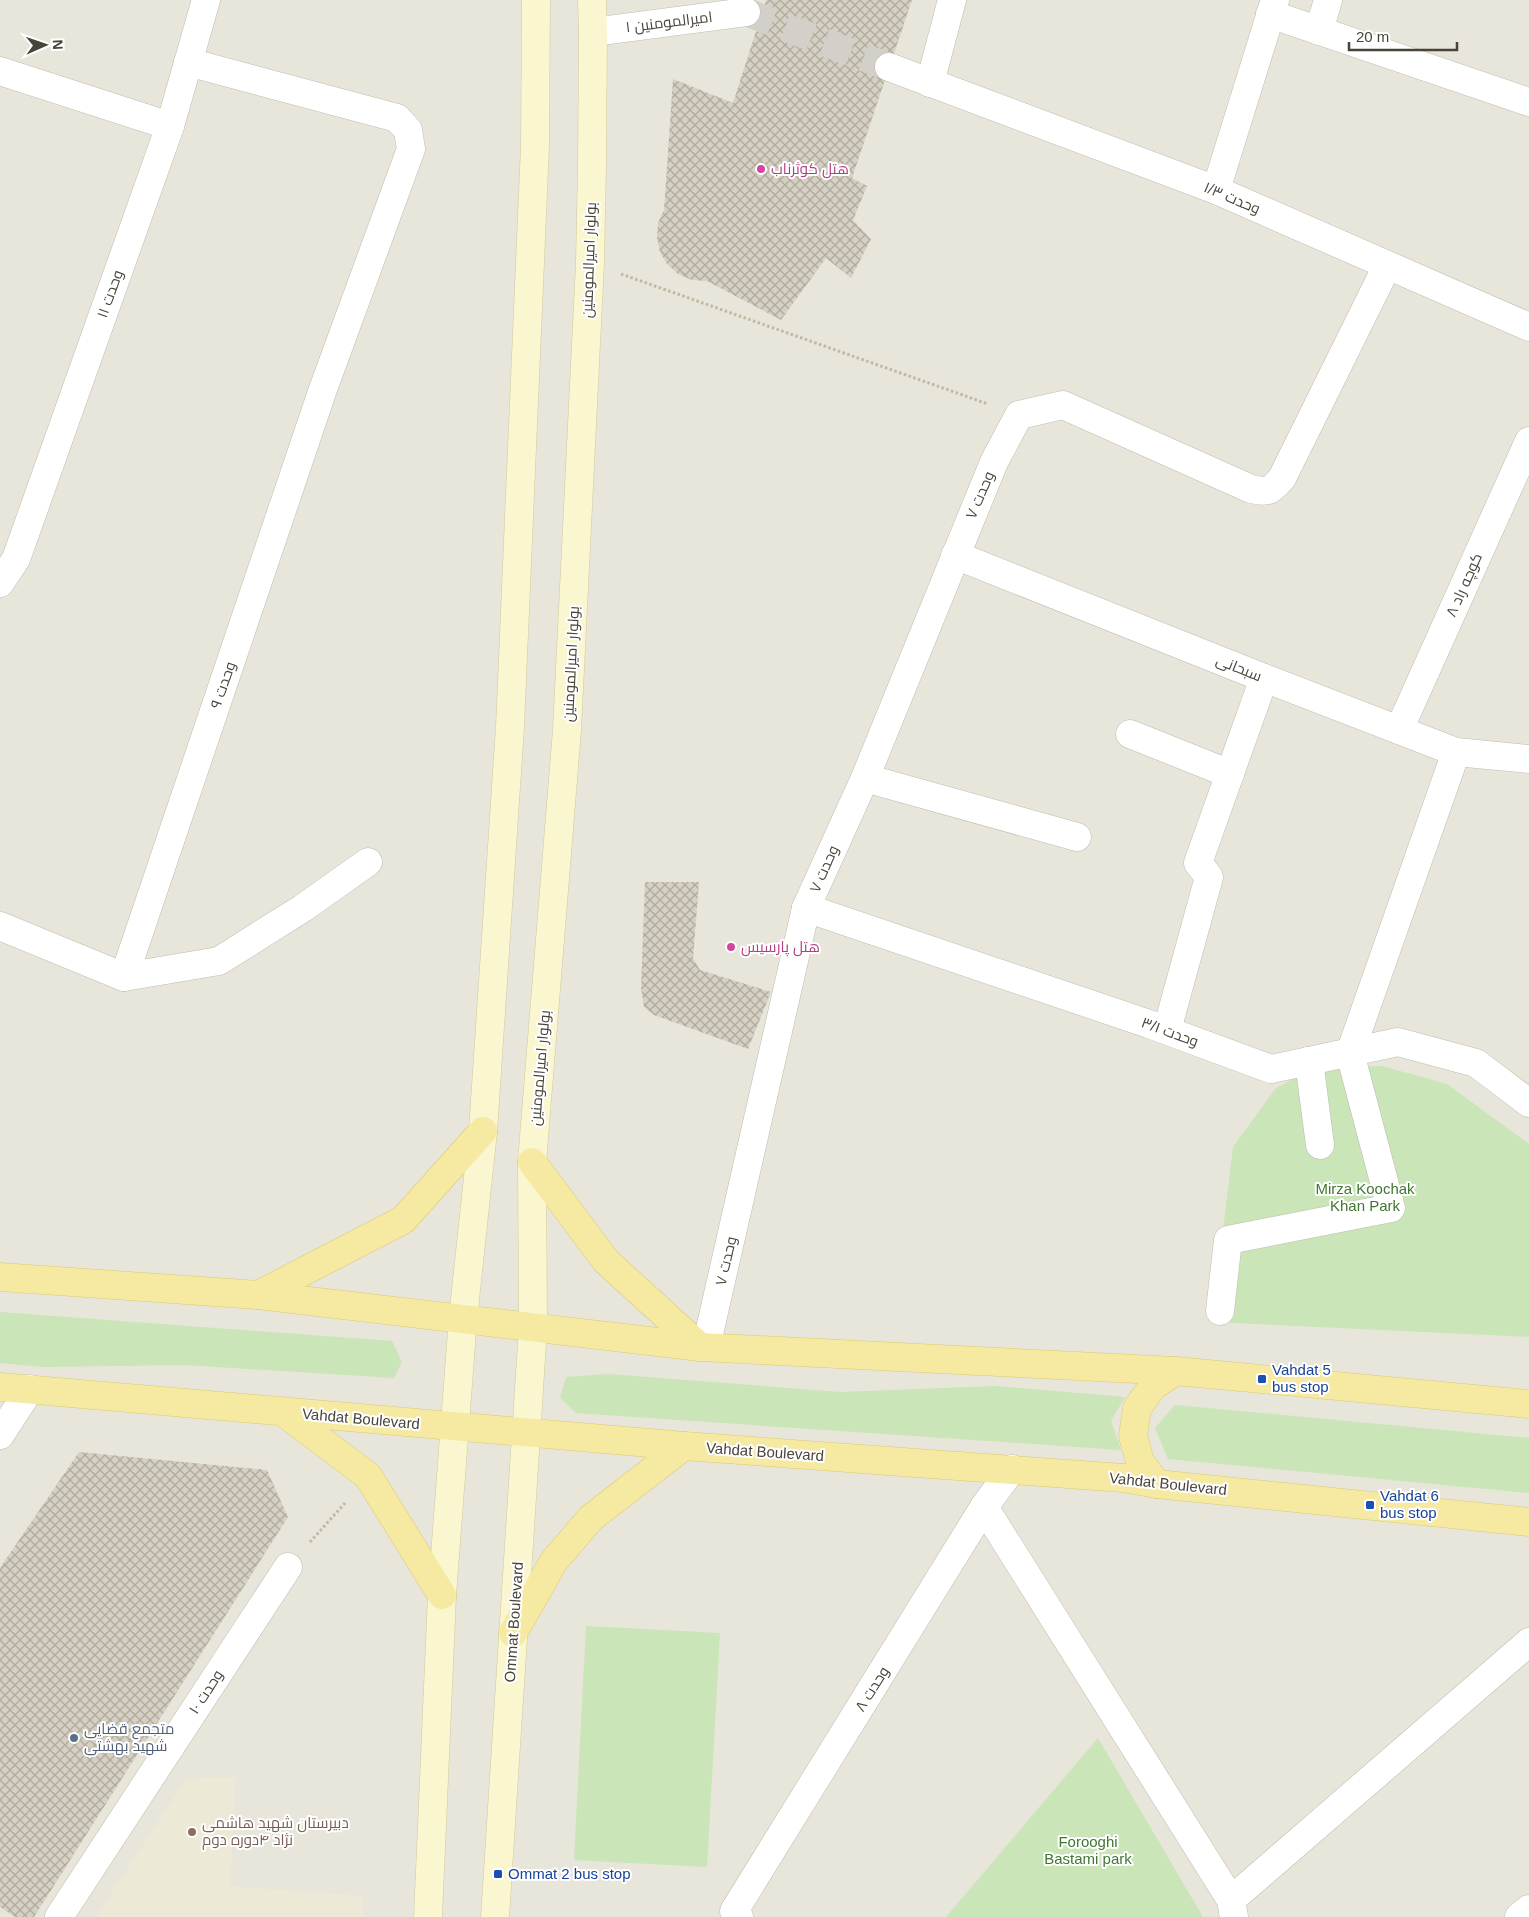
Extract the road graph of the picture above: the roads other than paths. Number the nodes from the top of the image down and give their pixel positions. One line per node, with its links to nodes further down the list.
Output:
1 (206, 0): 10 (street, وحدت ۱۱)
2 (536, 0): 39 (street)
3 (592, 0): 9 (street, بولوار امیرالمومنین)
4 (952, 0): 13 (street)
5 (1328, 0): 8 (street)
6 (1273, 7): 8 (street); 16 (street)
7 (746, 12): 9 (street, امیرالمومنین ۱)
8 (1319, 31): 14 (street)
9 (593, 32): 41 (street, بولوار امیرالمومنین)
10 (188, 62): 15 (street, وحدت ۱۱); 34 (street, وحدت ۹)
11 (889, 67): 13 (street)
12 (0, 71): 15 (street)
13 (930, 83): 16 (street, وحدت ۱/۳)
14 (1529, 102)
15 (170, 126): 21 (street, وحدت ۱۱)
16 (1216, 190): 17 (street, وحدت ۱/۳)
17 (1387, 266): 18 (street, وحدت ۱/۳); 20 (street, وحدت ۷)
18 (1529, 327)
19 (1529, 441): 24 (street, کوچه راد ۸)
20 (955, 555): 23 (street, سبحانی); 29 (street, وحدت ۷)
21 (8, 557): 22 (street, وحدت ۱۱)
22 (0, 583)
23 (1264, 678): 24 (street, سبحانی); 28 (street)
24 (1399, 730): 26 (street, سبحانی)
25 (1130, 734): 28 (street)
26 (1456, 752): 27 (street, سبحانی); 36 (street)
27 (1529, 760)
28 (1230, 774): 35 (street)
29 (865, 778): 30 (street); 32 (street, وحدت ۷)
30 (1077, 837)
31 (368, 862): 34 (street)
32 (806, 908): 35 (street, وحدت ۳/۱); 47 (street, وحدت ۷)
33 (0, 926): 34 (street)
34 (124, 978)
35 (1167, 1030): 37 (street, وحدت ۳/۱)
36 (1350, 1053): 37 (street, وحدت ۳/۱); 38 (street, وحدت ۳/۱); 44 (street)
37 (1309, 1061): 40 (street)
38 (1529, 1103)
39 (483, 1131): 43 (main road); 45 (street)
40 (1320, 1145)
41 (532, 1162): 46 (street, بولوار امیرالمومنین); 47 (main road)
42 (0, 1277): 43 (main road)
43 (258, 1295): 45 (main road)
44 (1220, 1310)
45 (463, 1318): 46 (main road); 53 (street)
46 (534, 1327): 47 (main road); 54 (street, Ommat Boulevard)
47 (703, 1347): 48 (main road)
48 (1176, 1371): 51 (main road); 58 (main road)
49 (0, 1387): 50 (main road, Vahdat Boulevard)
50 (30, 1389): 52 (main road, Vahdat Boulevard); 55 (street)
51 (1529, 1404)
52 (283, 1412): 53 (main road, Vahdat Boulevard); 62 (main road)
53 (454, 1427): 54 (main road, Vahdat Boulevard); 62 (street)
54 (526, 1433): 56 (main road, Vahdat Boulevard); 63 (street, Ommat Boulevard)
55 (0, 1435)
56 (684, 1446): 57 (main road, Vahdat Boulevard); 63 (main road)
57 (1012, 1469): 58 (main road, Vahdat Boulevard); 59 (street, وحدت ۸)
58 (1157, 1484): 60 (main road, Vahdat Boulevard)
59 (984, 1507): 65 (street); 67 (street, وحدت ۸)
60 (1529, 1522)
61 (288, 1567): 68 (street, وحدت ۱۰)
62 (442, 1595): 69 (street)
63 (513, 1633): 70 (street, Ommat Boulevard)
64 (1529, 1642): 65 (street)
65 (1233, 1909)
66 (1529, 1909): 71 (street)
67 (737, 1914)
68 (58, 1917)
69 (428, 1917)
70 (495, 1917)
71 (1519, 1917)

